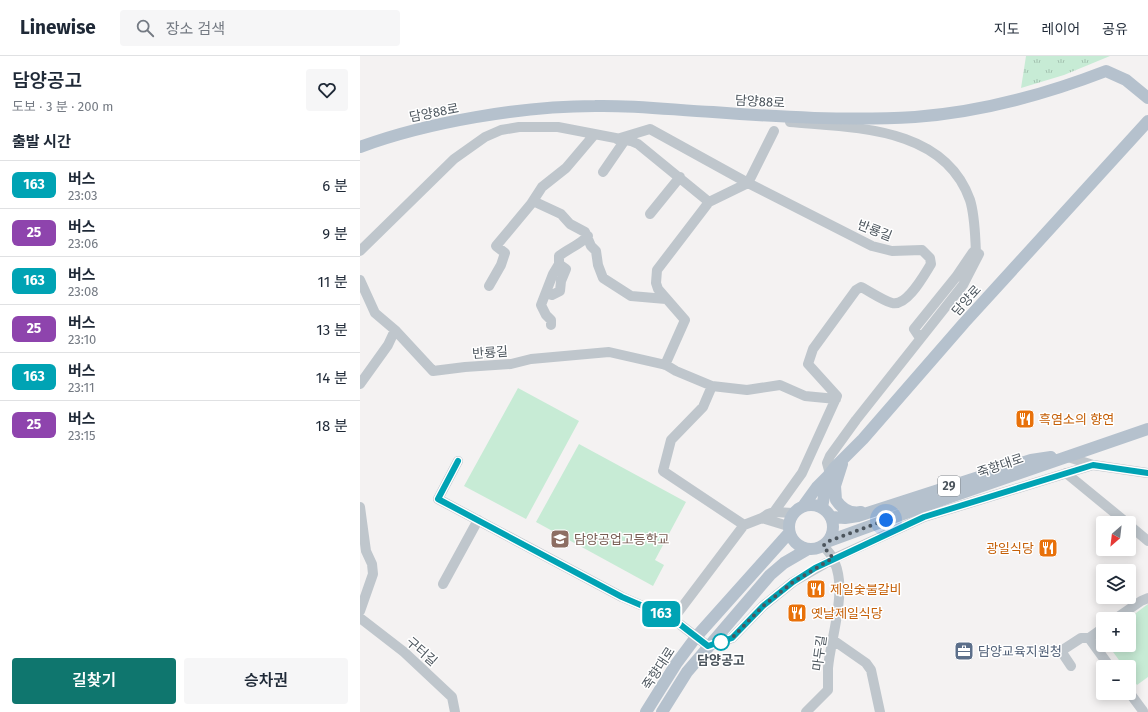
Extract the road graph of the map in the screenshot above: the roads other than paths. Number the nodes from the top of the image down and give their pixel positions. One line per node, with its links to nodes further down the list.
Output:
1 (1148, 98): 2 (main road, 담양88로)
2 (714, 113): 7 (main road, 담양88로); 32 (street)
3 (1148, 121): 27 (main road, 담양로)
4 (774, 131): 10 (street)
5 (594, 135): 6 (street, 반룡길); 11 (street); 15 (street, 반룡길)
6 (621, 139): 8 (street); 9 (street, 반룡길); 10 (street, 반룡길)
7 (360, 147)
8 (603, 172)
9 (680, 177): 12 (street, 반룡길); 13 (street)
10 (748, 183): 12 (street); 24 (street, 반룡길)
11 (533, 200): 14 (street); 17 (street)
12 (709, 202): 18 (street)
13 (650, 214)
14 (588, 236): 18 (street); 19 (street)
15 (360, 251)
16 (360, 280): 20 (street, 반룡길)
17 (489, 286)
18 (666, 299): 21 (street)
19 (551, 325)
20 (395, 330): 21 (street, 반룡길); 22 (street)
21 (665, 365): 23 (street, 반룡길)
22 (360, 384)
23 (712, 386): 24 (street, 반룡길); 43 (street)
24 (836, 398): 37 (street)
25 (1148, 429): 26 (main road, 죽향대로 / 29)
26 (1068, 457): 29 (street); 36 (main road, 죽향대로 / 29); 47 (main road, 죽향대로 / 29)
27 (843, 458): 32 (main road, 담양로); 36 (main road)
28 (458, 461): 42 (street)
29 (1093, 465): 30 (street); 31 (street)
30 (1066, 473): 39 (street); 49 (street)
31 (1148, 473)
32 (829, 474): 33 (main road); 35 (main road, 담양로)
33 (804, 505): 35 (main road); 38 (main road)
34 (360, 507): 52 (street)
35 (822, 507): 40 (main road)
36 (874, 511): 40 (main road, 죽향대로 / 29)
37 (774, 512): 38 (street); 41 (street)
38 (793, 513): 44 (main road)
39 (1118, 516)
40 (831, 517): 47 (main road)
41 (762, 518): 43 (street); 44 (street)
42 (478, 520): 50 (street); 55 (street)
43 (744, 525): 55 (street)
44 (789, 529): 48 (main road); 57 (main road, 죽향대로)
45 (1136, 531): 46 (street)
46 (1148, 541)
47 (826, 543): 48 (main road); 49 (street, 마두길)
48 (808, 549): 60 (main road, 죽향대로)
49 (833, 558): 59 (street, 마두길); 60 (street)
50 (443, 584)
51 (1148, 598): 53 (street)
52 (360, 612)
53 (1125, 612)
54 (360, 618): 65 (street, 구터길)
55 (673, 619): 57 (street)
56 (1096, 633): 58 (street)
57 (696, 637): 60 (street); 66 (main road, 죽향대로)
58 (1088, 638): 61 (street); 62 (street)
59 (833, 640): 68 (street, 마두길); 69 (street)
60 (708, 646): 67 (main road, 죽향대로)
61 (1105, 660)
62 (1071, 666)
63 (1134, 700): 64 (street)
64 (1142, 711)
65 (455, 712)
66 (646, 712)
67 (662, 712)
68 (806, 712)
69 (880, 712)

